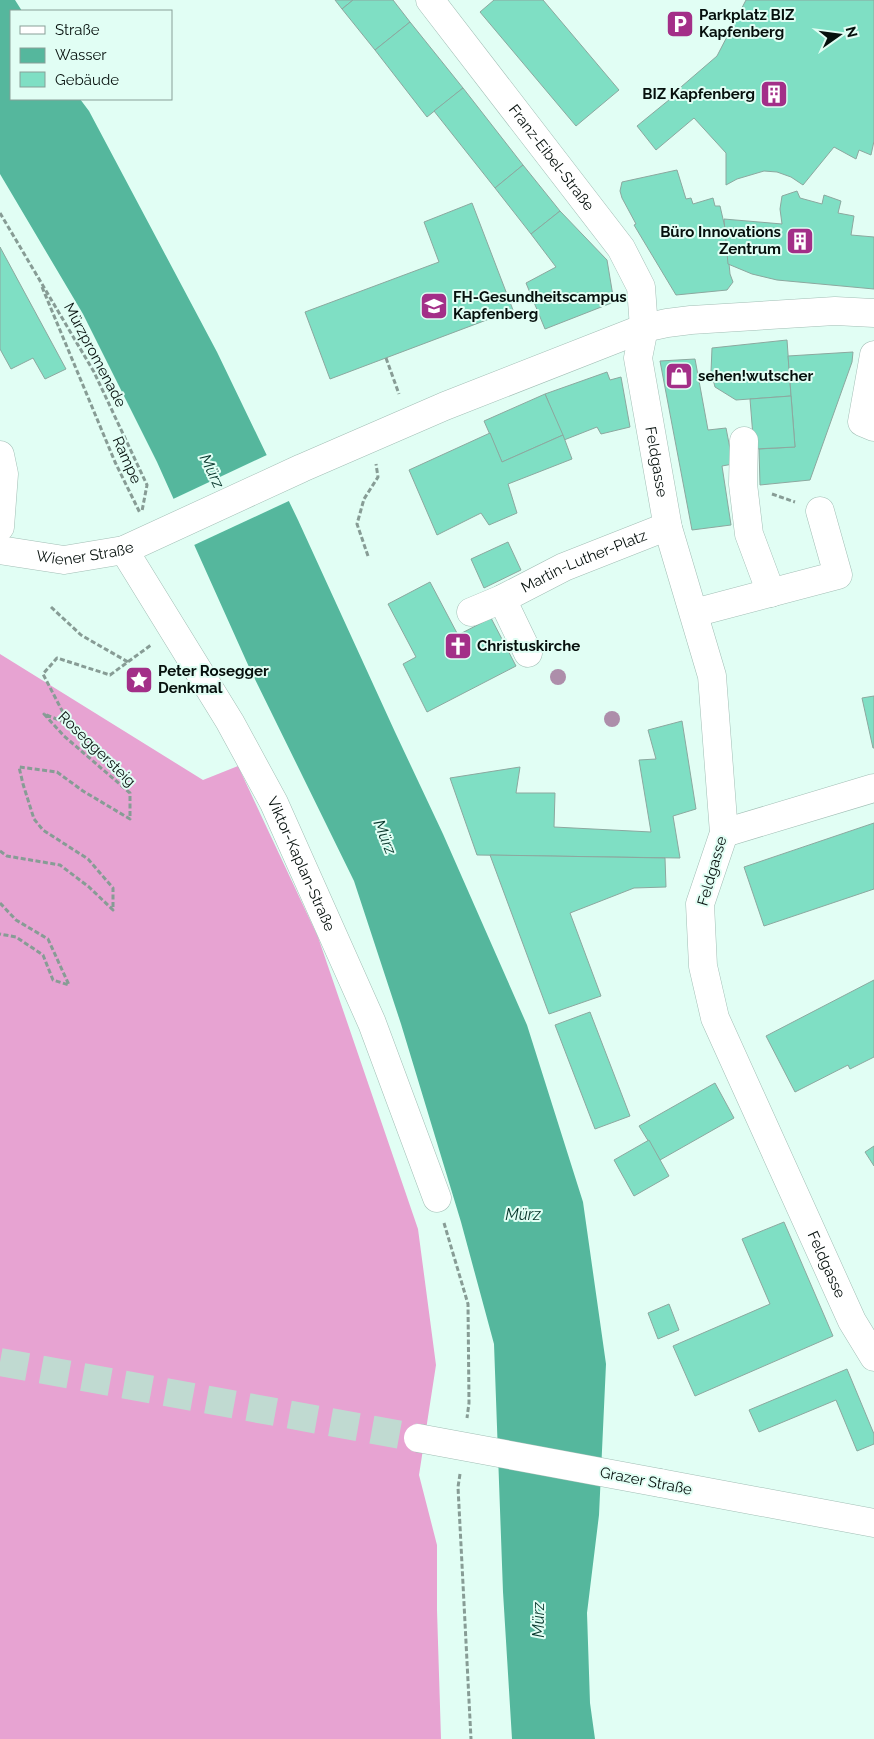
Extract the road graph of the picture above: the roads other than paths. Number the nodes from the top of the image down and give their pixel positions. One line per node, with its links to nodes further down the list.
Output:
1 (430, 0): 3 (main road, Franz-Eibel-Straße)
2 (874, 313): 3 (main road, Wiener Straße)
3 (644, 328): 10 (main road, Feldgasse); 12 (main road, Wiener Straße)
4 (874, 355): 5 (main road)
5 (874, 426)
6 (744, 441): 13 (main road)
7 (0, 455): 9 (main road)
8 (820, 511): 13 (main road)
9 (0, 527)
10 (668, 528): 14 (main road, Martin-Luther-Platz); 16 (main road, Feldgasse)
11 (0, 550): 12 (main road, Wiener Straße)
12 (124, 550): 20 (main road, Viktor-Kaplan-Straße)
13 (771, 593): 16 (main road)
14 (502, 599): 15 (main road, Martin-Luther-Platz); 17 (main road, Martin-Luther-Platz)
15 (471, 612)
16 (694, 613): 19 (main road, Feldgasse)
17 (528, 653)
18 (874, 788): 19 (main road)
19 (724, 833): 21 (main road, Feldgasse)
20 (437, 1198)
21 (874, 1357)
22 (418, 1438): 23 (main road, Grazer Straße, bridge)
23 (874, 1523)

